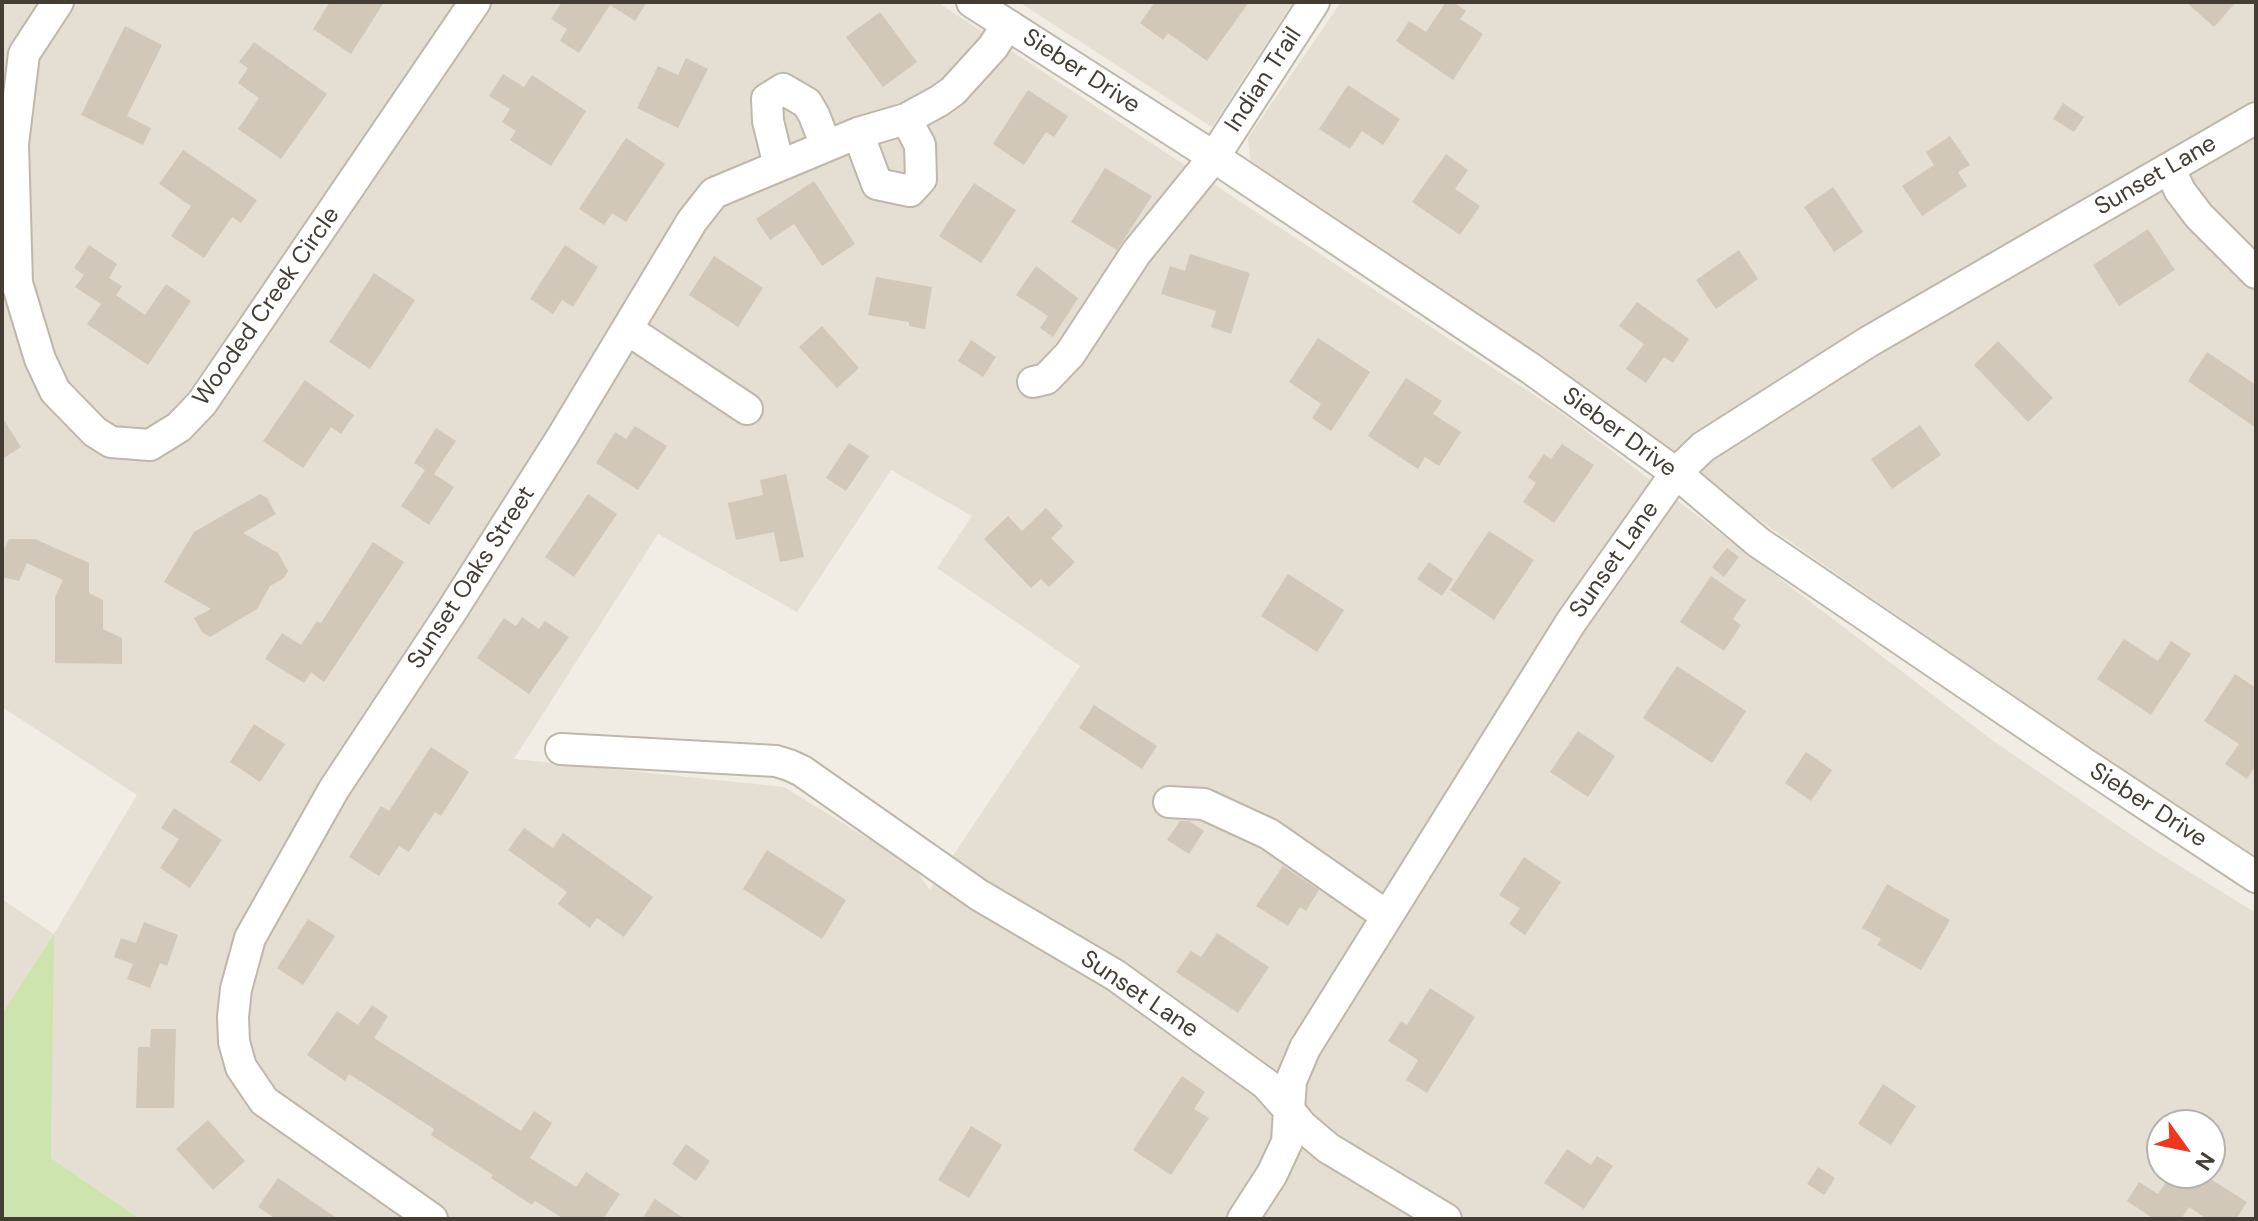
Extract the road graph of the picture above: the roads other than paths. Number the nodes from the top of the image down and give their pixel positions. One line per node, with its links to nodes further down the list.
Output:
1 (58, 2): 6 (street, Wooded Creek Circle)
2 (475, 2): 6 (street, Wooded Creek Circle)
3 (972, 2): 5 (street, Sieber Drive)
4 (1314, 2): 11 (street, Indian Trail)
5 (1007, 25): 8 (street, Sunset Oaks Street); 11 (street, Sieber Drive)
6 (10, 114)
7 (2256, 118): 13 (street, Sunset Lane)
8 (906, 119): 9 (street, Sunset Oaks Street); 9 (street)
9 (858, 133): 10 (street, Sunset Oaks Street)
10 (826, 146): 12 (street, Sunset Oaks Street); 12 (street)
11 (1214, 157): 16 (street, Indian Trail); 18 (street, Sieber Drive)
12 (779, 166): 15 (street, Sunset Oaks Street)
13 (2170, 169): 14 (street); 18 (street, Sunset Lane)
14 (2256, 273)
15 (627, 329): 17 (street); 24 (street, Sunset Oaks Street)
16 (1033, 382)
17 (747, 409)
18 (1676, 473): 21 (street, Sieber Drive); 22 (street, Sunset Lane)
19 (561, 749): 23 (street, Sunset Lane)
20 (1169, 802): 22 (street)
21 (2256, 877)
22 (1387, 916): 23 (street, Sunset Lane)
23 (1289, 1110): 25 (street, Sunset Lane); 26 (street)
24 (432, 1219)
25 (1243, 1219)
26 (1446, 1219)

